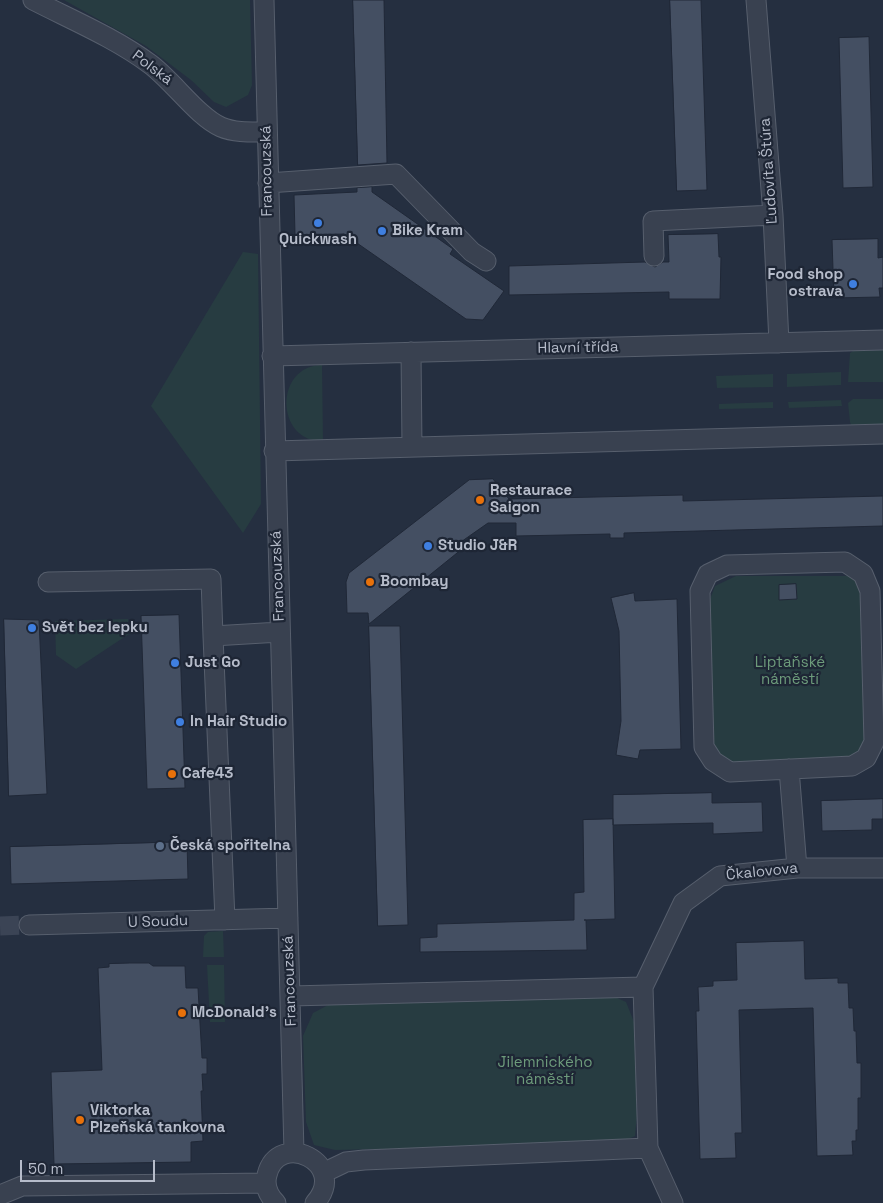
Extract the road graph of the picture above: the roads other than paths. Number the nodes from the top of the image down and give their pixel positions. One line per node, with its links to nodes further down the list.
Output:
1 (33, 0): 4 (street, Polská)
2 (264, 0): 4 (street, Francouzská)
3 (756, 0): 6 (street, Ľudovíta Štúra)
4 (267, 132): 5 (street, Francouzská)
5 (268, 183): 8 (street); 12 (street, Francouzská)
6 (773, 215): 7 (street); 10 (street, Ľudovíta Štúra)
7 (654, 256)
8 (486, 261)
9 (883, 340): 10 (street, Hlavní třída)
10 (779, 343): 11 (street, Hlavní třída)
11 (411, 352): 12 (street, Hlavní třída); 14 (street)
12 (272, 356): 15 (street, Francouzská)
13 (883, 434): 14 (street)
14 (412, 447): 15 (street)
15 (274, 451): 17 (street, Francouzská)
16 (48, 582): 18 (street)
17 (280, 632): 18 (street); 22 (street, Francouzská)
18 (214, 636): 23 (street)
19 (789, 769): 19 (street); 20 (street)
20 (797, 868): 21 (street, Čkalovova); 25 (street, Čkalovova)
21 (883, 868)
22 (288, 918): 23 (street, U Soudu); 26 (street, Francouzská)
23 (225, 920): 24 (street, U Soudu)
24 (29, 925)
25 (643, 987): 26 (street); 27 (street)
26 (291, 996): 28 (street, Francouzská)
27 (648, 1148): 29 (street); 34 (street)
28 (294, 1152): 29 (street); 30 (street)
29 (323, 1173): 33 (street)
30 (266, 1183): 31 (street); 32 (street)
31 (0, 1195)
32 (276, 1203)
33 (315, 1203)
34 (673, 1203)

